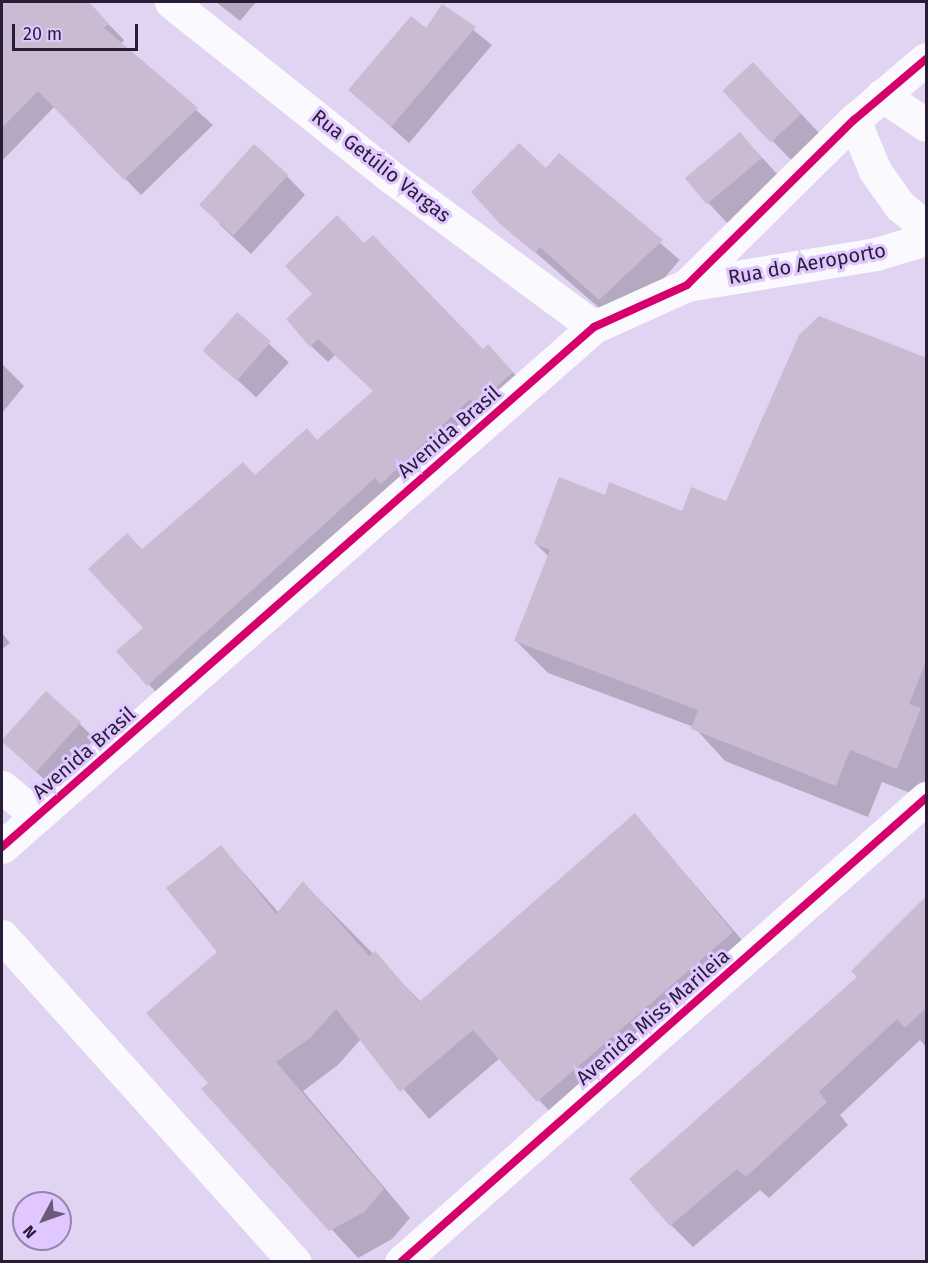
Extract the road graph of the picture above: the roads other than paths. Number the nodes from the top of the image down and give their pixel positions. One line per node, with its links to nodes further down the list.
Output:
1 (171, 2): 9 (street, Rua Getúlio Vargas)
2 (927, 59): 3 (street, Avenida Brasil)
3 (882, 95): 4 (street, Avenida Brasil); 5 (street)
4 (854, 120): 6 (street); 8 (street, Avenida Brasil)
5 (927, 125)
6 (927, 227)
7 (927, 239): 8 (street, Rua do Aeroporto)
8 (687, 285): 9 (street, Avenida Brasil)
9 (594, 327): 12 (street, Avenida Brasil)
10 (2, 787): 12 (street)
11 (927, 798): 16 (street, Avenida Miss Marileia)
12 (37, 816): 13 (street, Avenida Brasil)
13 (2, 847)
14 (2, 936): 15 (street)
15 (295, 1262)
16 (401, 1262)

